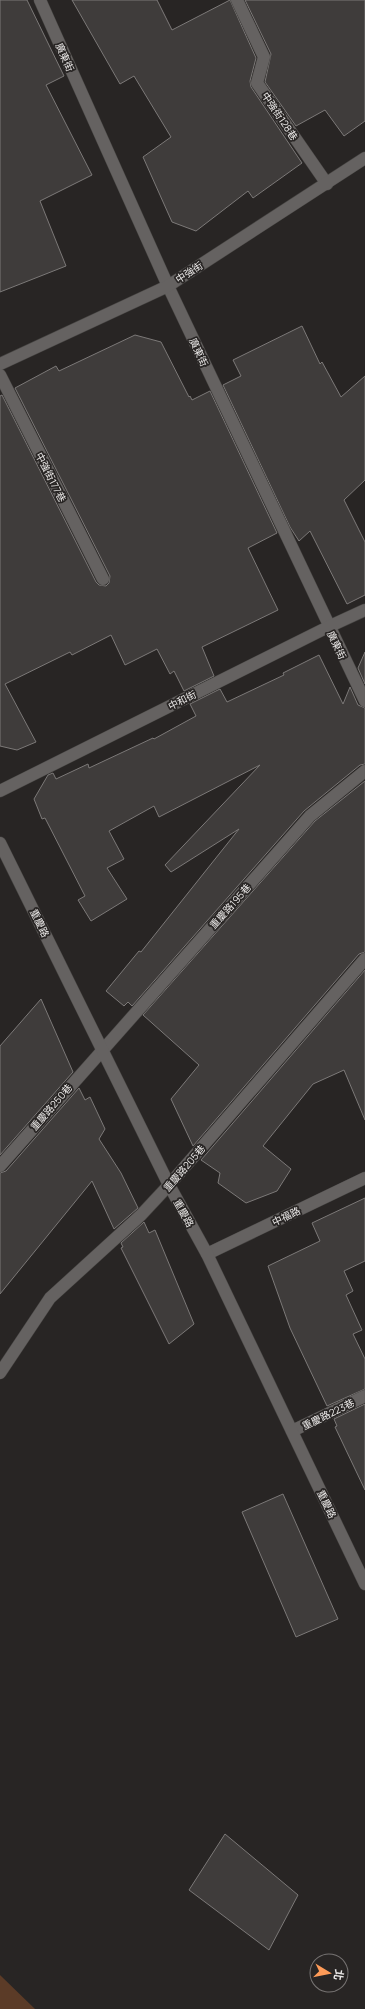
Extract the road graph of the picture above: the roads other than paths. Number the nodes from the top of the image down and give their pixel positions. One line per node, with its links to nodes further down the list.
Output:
1 (40, 0): 5 (street, 廣東街)
2 (237, 0): 4 (street, 中強街128巷)
3 (365, 158): 4 (street, 中強街)
4 (327, 184): 5 (street, 中強街)
5 (168, 286): 6 (street, 中強街); 10 (street, 廣東街)
6 (0, 364)
7 (0, 375): 8 (street, 中強街177巷)
8 (103, 579)
9 (365, 610): 10 (street, 中和街)
10 (328, 627): 11 (street, 廣東街); 13 (street, 中和街)
11 (365, 701)
12 (365, 771): 16 (street, 重慶路195巷)
13 (0, 791)
14 (0, 843): 16 (street, 重慶路)
15 (365, 958): 19 (street, 重慶路205巷)
16 (102, 1049): 17 (street, 重慶路250巷); 19 (street, 重慶路)
17 (0, 1166)
18 (365, 1178): 20 (street, 中福路)
19 (169, 1185): 20 (street, 重慶路); 21 (street, 重慶路205巷)
20 (207, 1254): 23 (street, 重慶路)
21 (0, 1373)
22 (365, 1396): 23 (street, 重慶路223巷)
23 (292, 1431): 24 (street, 重慶路)
24 (365, 1583)

